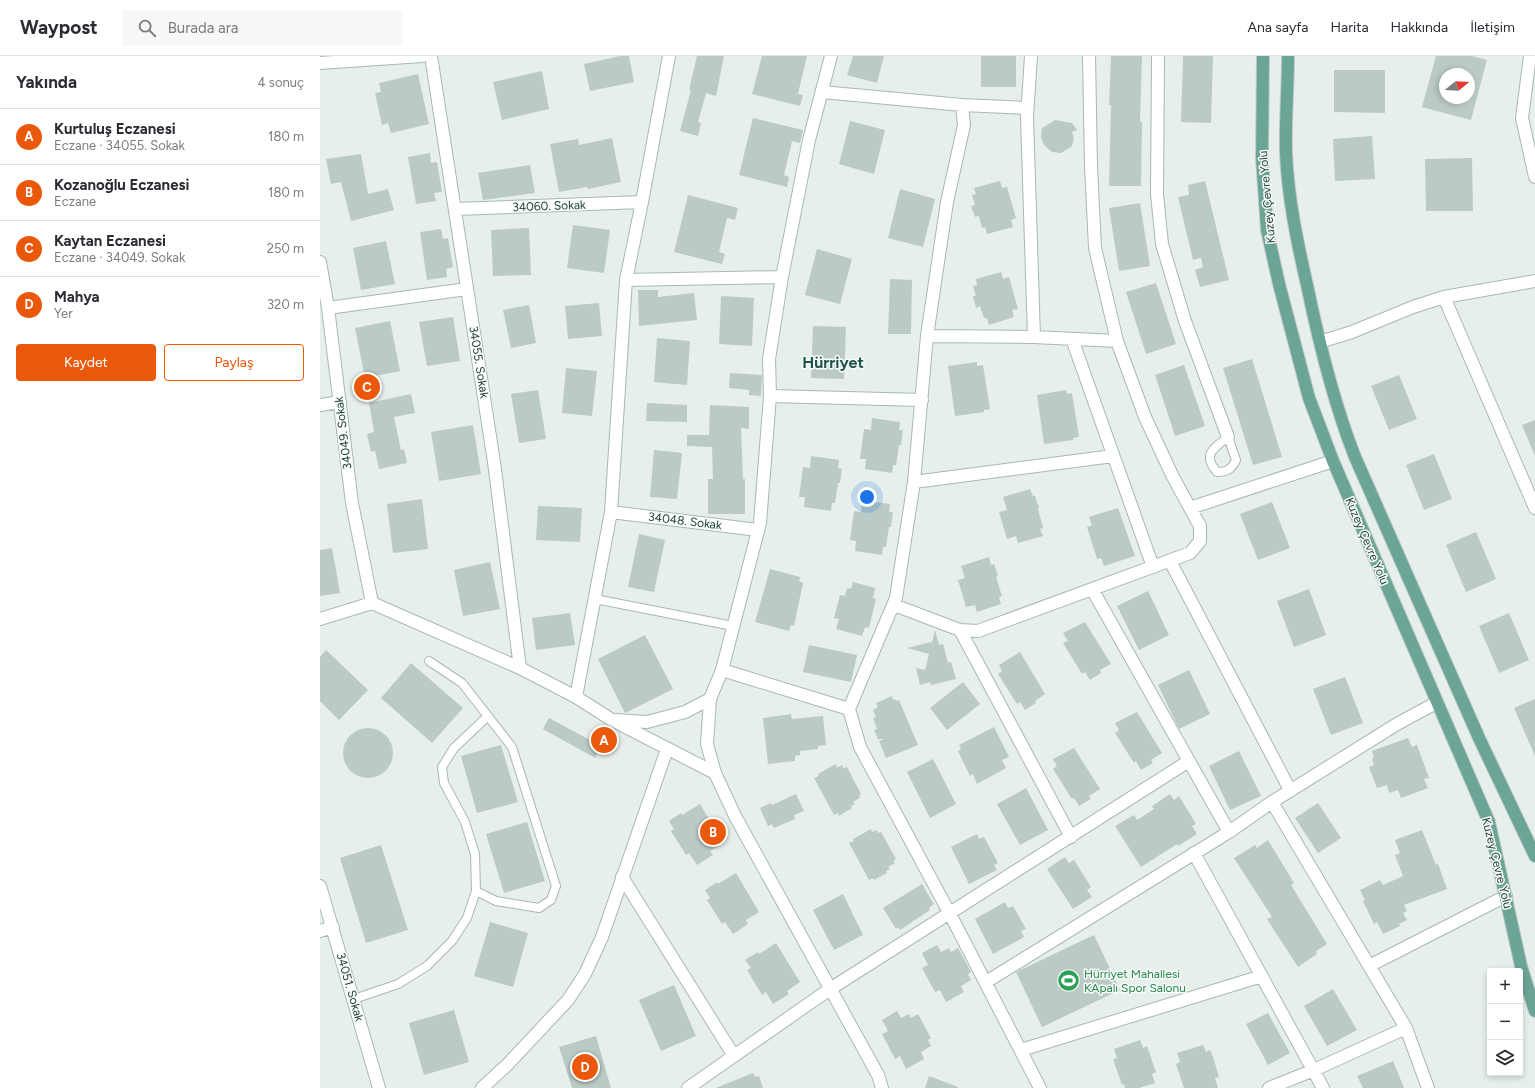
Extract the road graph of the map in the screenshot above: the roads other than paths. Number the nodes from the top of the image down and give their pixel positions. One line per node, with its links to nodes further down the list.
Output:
1 (422, 56): 11 (street)
2 (431, 56): 17 (street, 34055. Sokak)
3 (669, 56): 16 (street)
4 (831, 56): 12 (street)
5 (1031, 56): 14 (street)
6 (1089, 56): 28 (street)
7 (1158, 56): 34 (street)
8 (1263, 56): 36 (main road, Kuzey Çevre Yolu)
9 (1288, 56): 29 (main road, Kuzey Çevre Yolu)
10 (1530, 56): 15 (street)
11 (320, 63)
12 (822, 92): 13 (street); 19 (street)
13 (962, 105): 14 (street); 25 (street)
14 (1027, 108): 26 (street)
15 (1535, 177)
16 (642, 202): 17 (street, 34060. Sokak); 20 (street)
17 (455, 209): 22 (street, 34055. Sokak)
18 (320, 262): 24 (street, 34049. Sokak)
19 (782, 277): 20 (street); 30 (street)
20 (626, 280): 40 (street)
21 (1535, 281): 23 (street)
22 (467, 289): 24 (street); 52 (street, 34055. Sokak)
23 (1444, 297): 29 (street); 39 (street)
24 (328, 308): 32 (street, 34049. Sokak)
25 (927, 336): 26 (street); 31 (street)
26 (1034, 337): 27 (street)
27 (1072, 339): 28 (street); 35 (street)
28 (1117, 341): 38 (street)
29 (1320, 342): 68 (main road, Kuzey Çevre Yolu)
30 (770, 396): 31 (street); 41 (street)
31 (922, 400): 37 (street)
32 (340, 402): 33 (street); 46 (street, 34049. Sokak)
33 (320, 405)
34 (1228, 437)
35 (1113, 456): 37 (street); 43 (street)
36 (1333, 461): 38 (street); 56 (main road, Kuzey Çevre Yolu)
37 (914, 482): 47 (street)
38 (1190, 508): 42 (street)
39 (1535, 508)
40 (611, 512): 41 (street, 34048. Sokak); 45 (street)
41 (758, 530): 49 (street)
42 (1170, 561): 43 (street); 63 (street)
43 (1153, 567): 44 (street)
44 (1092, 589): 50 (street); 61 (street)
45 (595, 599): 49 (lane); 54 (street)
46 (372, 603): 48 (street); 52 (street)
47 (894, 605): 50 (street); 57 (street)
48 (320, 619)
49 (733, 626): 53 (street)
50 (960, 630): 66 (street)
51 (429, 661): 58 (lane)
52 (520, 668): 54 (street)
53 (722, 670): 55 (street); 57 (street)
54 (576, 697): 59 (street)
55 (710, 699): 59 (street); 62 (street)
56 (1436, 703): 63 (street); 72 (main road, Kuzey Çevre Yolu)
57 (849, 709): 73 (street)
58 (488, 716): 71 (lane); 71 (lane)
59 (612, 720): 60 (street)
60 (667, 749): 62 (street); 69 (street)
61 (1189, 761): 65 (street); 66 (street)
62 (714, 773): 79 (street)
63 (1290, 790): 64 (street)
64 (1272, 802): 65 (street); 76 (street)
65 (1229, 832): 67 (street)
66 (1071, 837): 73 (street)
67 (1194, 852): 77 (street); 78 (street)
68 (1535, 856)
69 (622, 877): 84 (street); 88 (street)
70 (320, 886): 74 (street, 34051. Sokak)
71 (476, 891): 80 (lane)
72 (1506, 896): 76 (street); 81 (main road, Kuzey Çevre Yolu)
73 (950, 914): 78 (street); 79 (street)
74 (333, 927): 75 (street); 80 (street, 34051. Sokak)
75 (320, 931)
76 (1369, 966): 82 (street)
77 (1262, 976): 83 (street); 85 (street)
78 (986, 982): 83 (street)
79 (830, 989): 84 (street); 90 (street)
80 (354, 999): 87 (street, 34051. Sokak)
81 (1535, 1011)
82 (1406, 1028): 85 (street); 94 (street)
83 (1021, 1050): 91 (street)
84 (734, 1056): 86 (street)
85 (1314, 1070): 92 (street); 93 (street)
86 (702, 1084): 89 (street)
87 (379, 1088)
88 (482, 1088)
89 (688, 1088)
90 (882, 1088)
91 (1040, 1088)
92 (1269, 1088)
93 (1323, 1088)
94 (1428, 1088)

